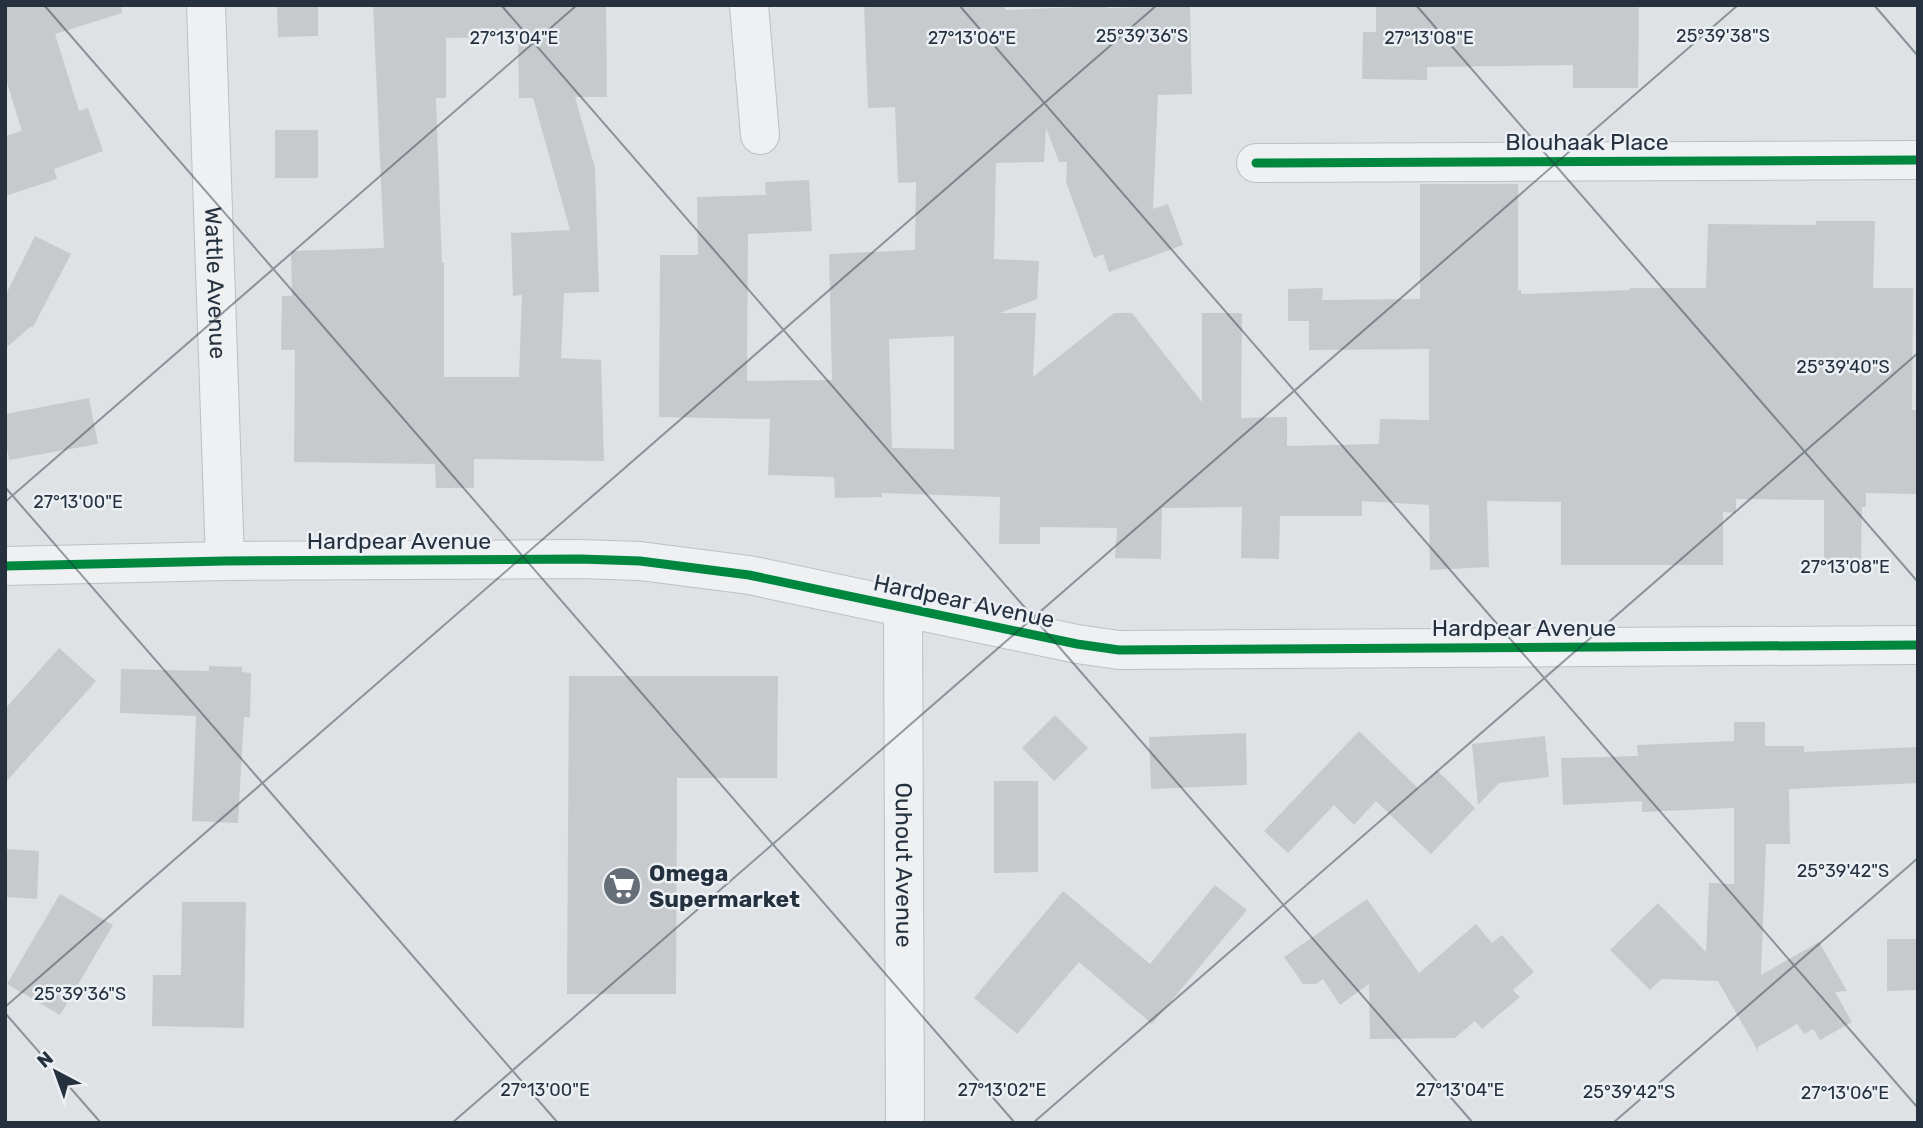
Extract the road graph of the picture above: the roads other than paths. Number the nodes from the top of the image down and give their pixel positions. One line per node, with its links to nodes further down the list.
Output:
1 (206, 5): 6 (street, Wattle Avenue)
2 (749, 5): 3 (street)
3 (760, 135)
4 (1918, 160): 5 (street, Blouhaak Place)
5 (1256, 163)
6 (225, 561): 7 (street, Hardpear Avenue); 8 (street, Hardpear Avenue)
7 (5, 566)
8 (903, 608): 9 (street, Hardpear Avenue); 10 (street, Ouhout Avenue)
9 (1918, 645)
10 (905, 1123)

